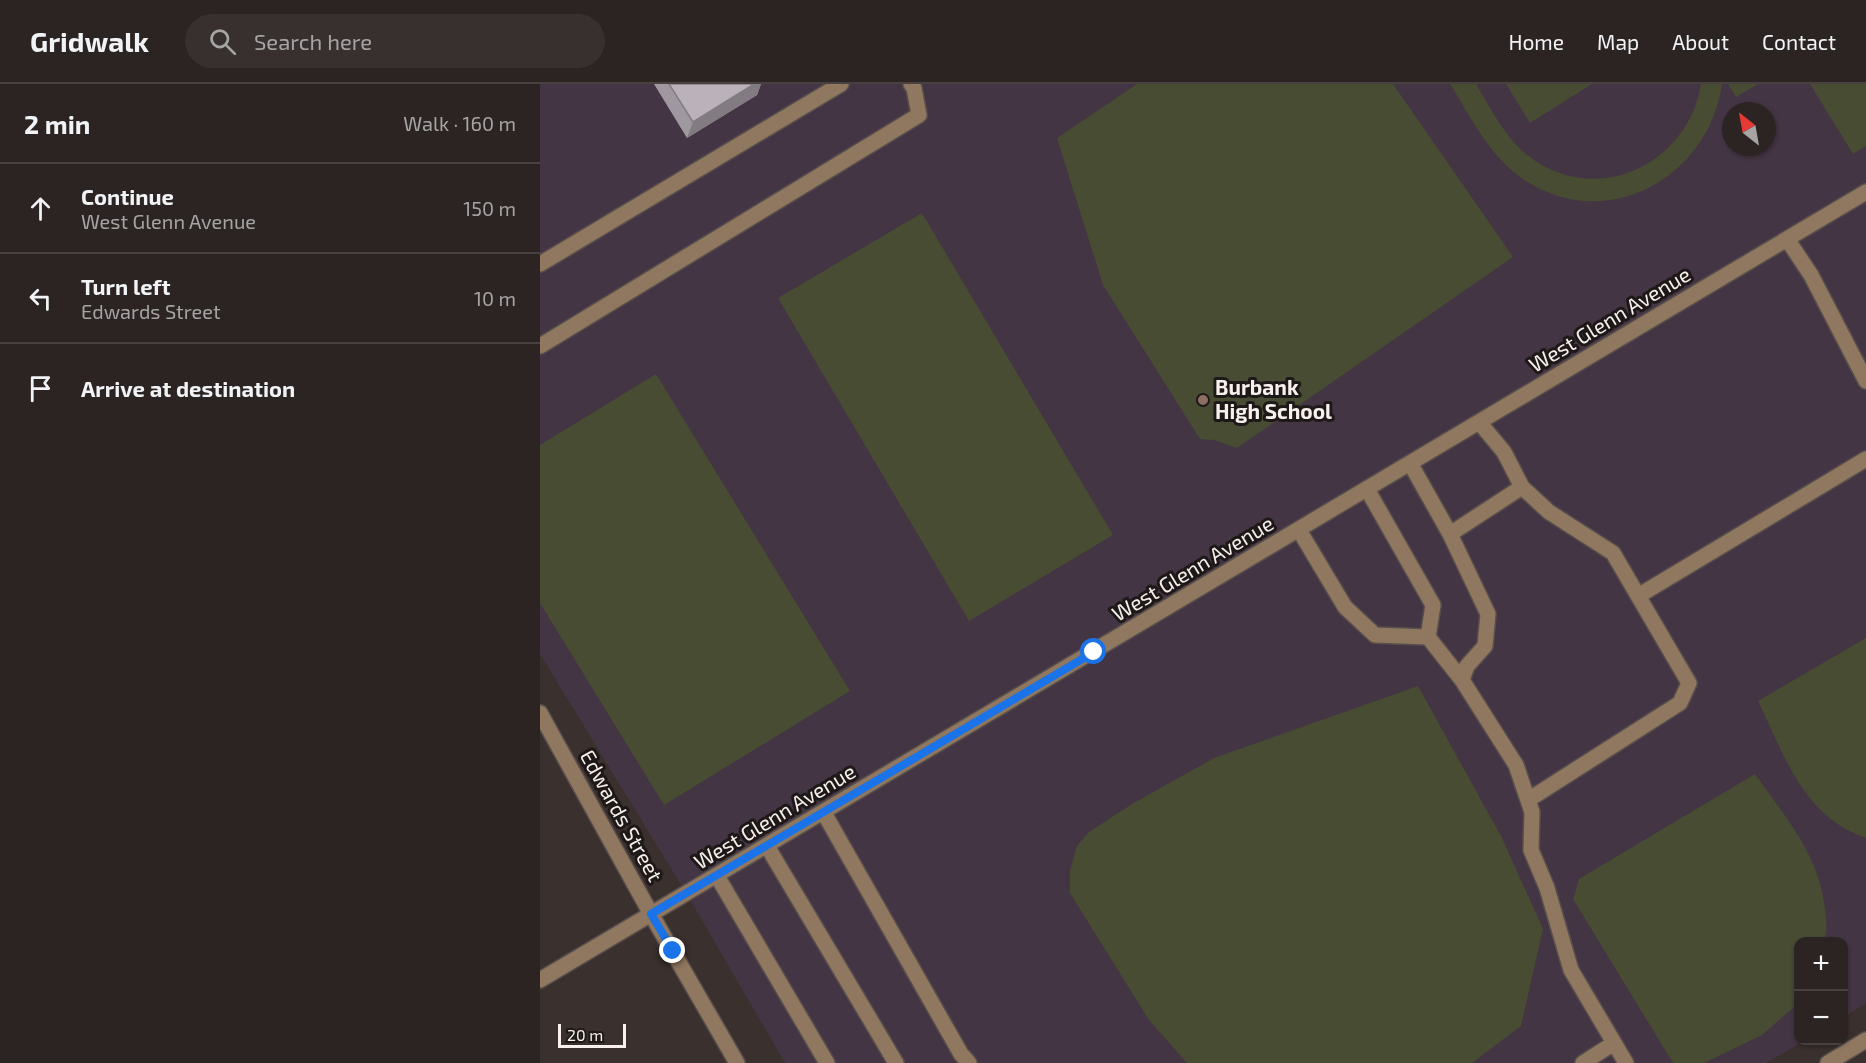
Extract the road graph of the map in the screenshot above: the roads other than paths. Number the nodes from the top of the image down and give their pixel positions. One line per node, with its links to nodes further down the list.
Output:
1 (841, 84): 5 (street)
2 (911, 84): 6 (street)
3 (1866, 192): 4 (street, West Glenn Avenue)
4 (1787, 239): 7 (street); 8 (street, West Glenn Avenue)
5 (540, 264)
6 (540, 346)
7 (1866, 381)
8 (1479, 422): 10 (street, West Glenn Avenue); 11 (street)
9 (1866, 459): 15 (street)
10 (1410, 464): 12 (street, West Glenn Avenue); 14 (street)
11 (1522, 487): 14 (street); 15 (street)
12 (1367, 489): 13 (street, West Glenn Avenue); 16 (street)
13 (1299, 530): 16 (street); 20 (street, West Glenn Avenue)
14 (1450, 534): 17 (street)
15 (1638, 596): 19 (street)
16 (1428, 637): 17 (street)
17 (1462, 680): 19 (street)
18 (540, 713): 23 (street, Edwards Street)
19 (1528, 800): 26 (street)
20 (824, 813): 21 (street, West Glenn Avenue); 30 (street)
21 (768, 846): 22 (street, West Glenn Avenue); 29 (street)
22 (717, 876): 23 (street, West Glenn Avenue); 28 (street)
23 (651, 914): 24 (street, West Glenn Avenue); 27 (street, Edwards Street)
24 (540, 980)
25 (1866, 1040): 33 (street)
26 (1614, 1043): 31 (street); 32 (street)
27 (737, 1063)
28 (827, 1063)
29 (896, 1063)
30 (969, 1063)
31 (1583, 1063)
32 (1626, 1063)
33 (1828, 1063)

